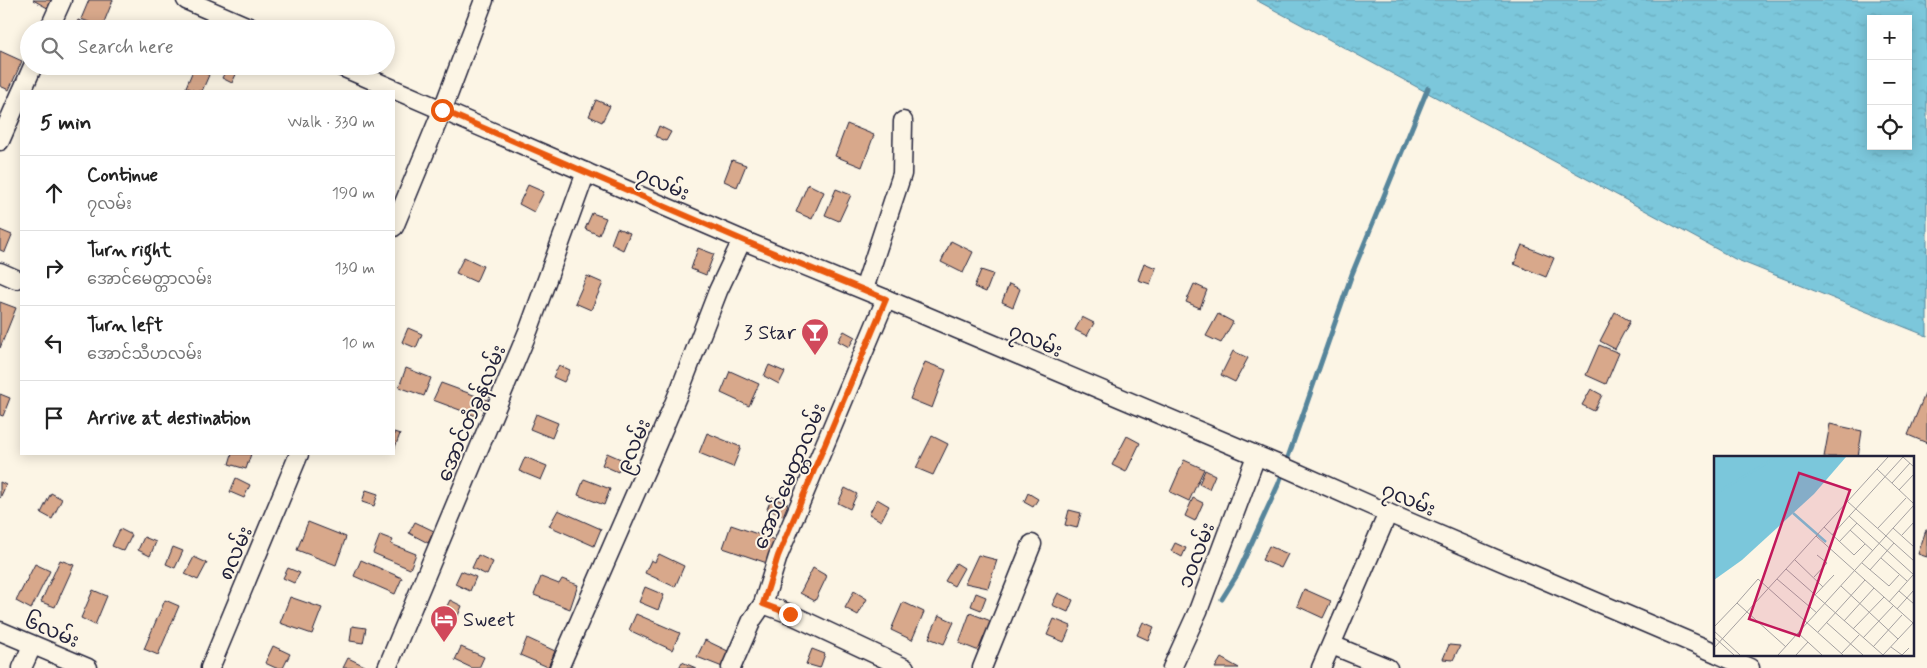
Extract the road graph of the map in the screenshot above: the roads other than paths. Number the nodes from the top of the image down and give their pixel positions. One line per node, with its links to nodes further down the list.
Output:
1 (62, 0): 4 (street)
2 (186, 0): 5 (street)
3 (484, 0): 10 (street)
4 (53, 20)
5 (232, 20)
6 (29, 75): 8 (street)
7 (361, 75): 10 (street, ၇လမ်း)
8 (23, 90)
9 (20, 96): 12 (street)
10 (442, 110): 13 (street, ၇လမ်း); 14 (street)
11 (903, 121): 18 (street)
12 (0, 141)
13 (586, 172): 15 (street, ၇လမ်း); 33 (street, အောင်တံခွန်လမ်း)
14 (395, 225)
15 (742, 240): 18 (street, ၇လမ်း); 34 (street, ၉လမ်း)
16 (0, 272): 17 (street)
17 (16, 279)
18 (864, 289): 19 (street, ၇လမ်း)
19 (886, 299): 21 (street, ၇လမ်း); 24 (street, အောင်မေတ္တာလမ်း)
20 (299, 455): 32 (street, ၈လမ်း)
21 (1256, 456): 22 (street, ၇လမ်း); 38 (street, ၁၀လမ်း)
22 (1388, 514): 26 (street); 28 (street, ၇လမ်း)
23 (1032, 544): 37 (street)
24 (763, 604): 35 (street, အောင်မေတ္တာလမ်း); 36 (street)
25 (0, 631): 27 (street, ၆လမ်း)
26 (1332, 645): 39 (street); 40 (street)
27 (32, 646): 30 (street); 31 (street, ၆လမ်း)
28 (1714, 653)
29 (1722, 656): 41 (street, ၇လမ်း)
30 (22, 668)
31 (88, 668)
32 (210, 668)
33 (387, 668)
34 (559, 668)
35 (731, 668)
36 (905, 668)
37 (982, 668)
38 (1172, 668)
39 (1321, 668)
40 (1388, 668)
41 (1750, 668)

